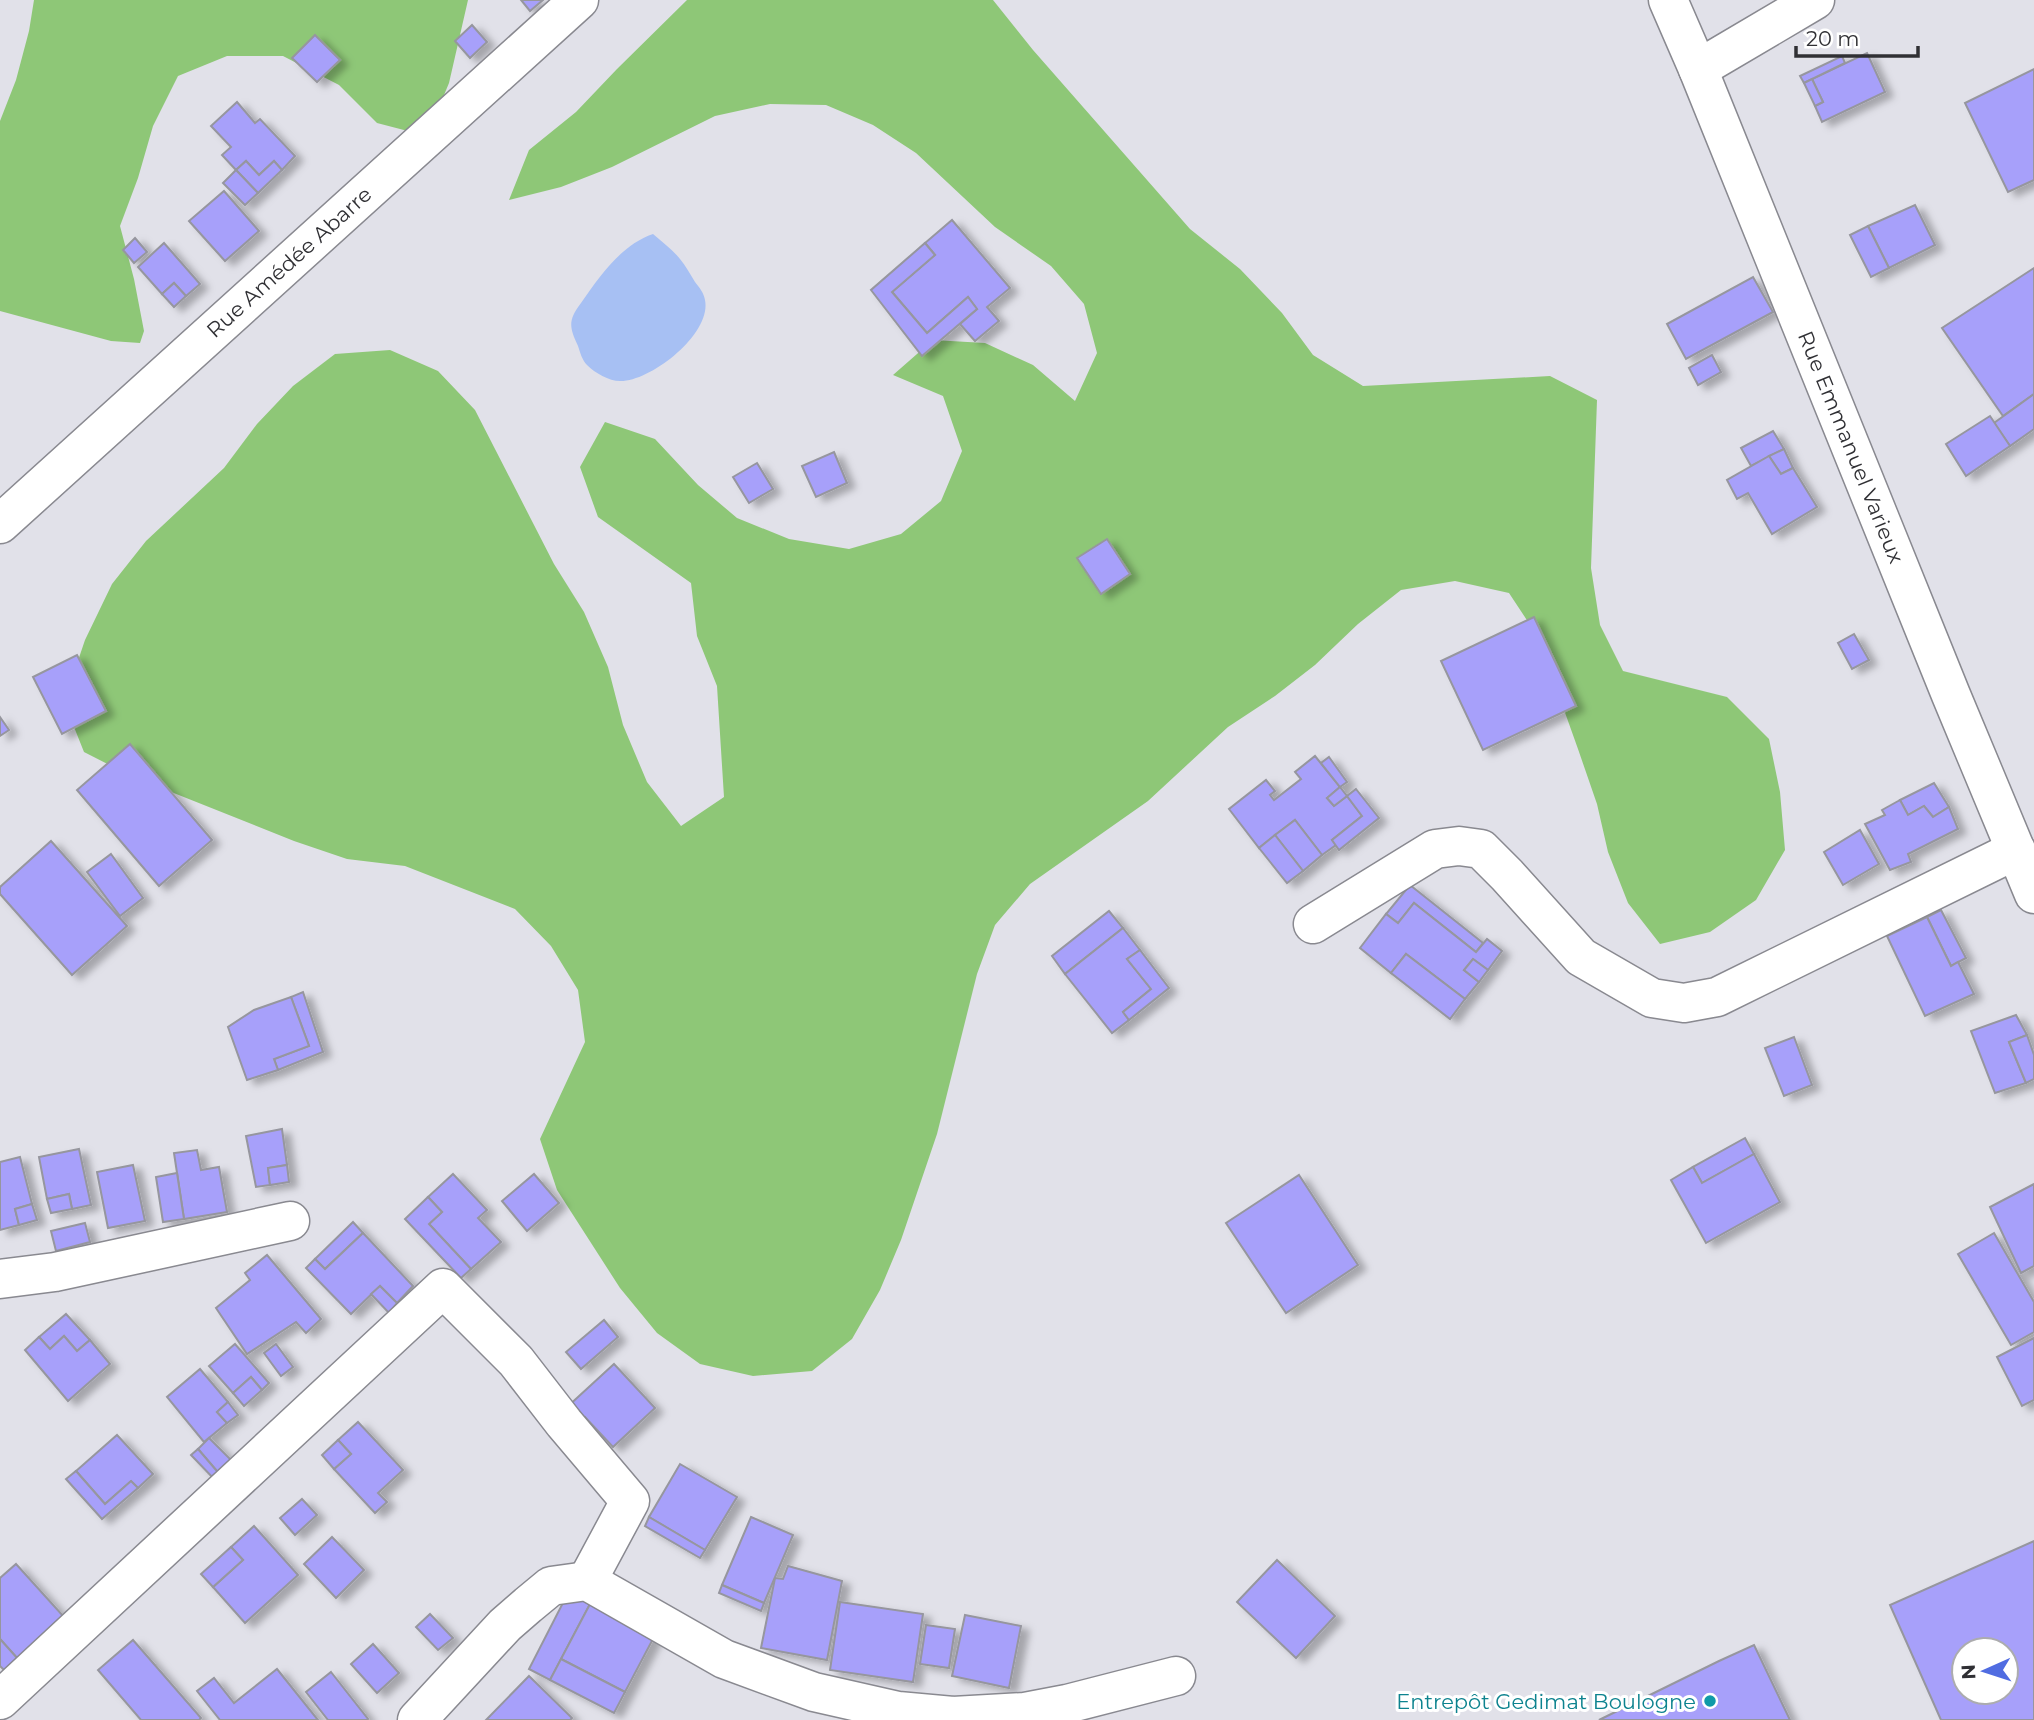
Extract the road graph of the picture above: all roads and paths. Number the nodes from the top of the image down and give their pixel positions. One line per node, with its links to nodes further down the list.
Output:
1 (579, 0): 5 (street, Rue Amédée Abarre)
2 (1668, 0): 4 (street, Rue Emmanuel Varieux)
3 (1815, 0): 4 (street)
4 (1698, 69): 6 (street, Rue Emmanuel Varieux)
5 (0, 524)
6 (2016, 850): 7 (street, Rue Emmanuel Varieux); 8 (street)
7 (2034, 894)
8 (1313, 924)
9 (290, 1222): 10 (street)
10 (0, 1279)
11 (587, 1581): 12 (street); 13 (street); 14 (street)
12 (1176, 1675)
13 (0, 1700)
14 (416, 1720)

